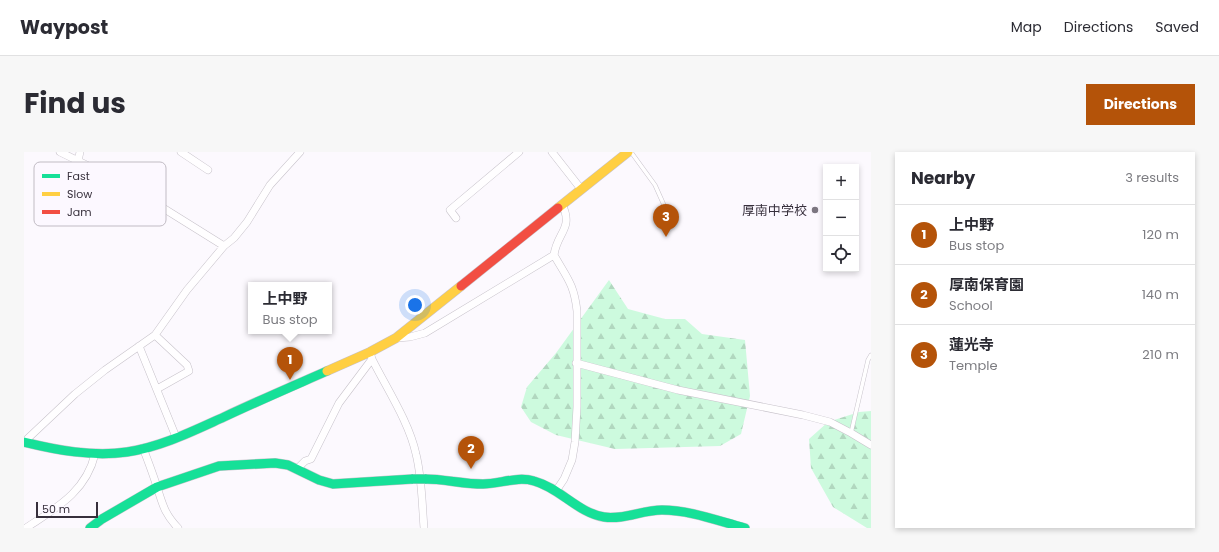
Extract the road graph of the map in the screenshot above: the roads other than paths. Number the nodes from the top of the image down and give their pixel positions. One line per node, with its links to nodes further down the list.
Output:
1 (60, 152): 8 (street)
2 (80, 152): 8 (street)
3 (180, 152): 9 (street)
4 (300, 152): 15 (street)
5 (519, 152): 13 (street)
6 (552, 152): 10 (street)
7 (629, 152): 10 (street); 14 (lane)
8 (78, 161)
9 (208, 170)
10 (581, 189): 11 (street)
11 (562, 204): 16 (street); 18 (street)
12 (166, 210): 15 (street)
13 (456, 218)
14 (672, 223)
15 (224, 246): 17 (street)
16 (554, 255): 18 (street); 22 (street)
17 (155, 335): 19 (street); 23 (street)
18 (396, 338): 21 (street)
19 (140, 346): 23 (street); 26 (street)
20 (871, 355): 24 (lane)
21 (371, 356): 25 (street); 30 (street); 36 (street)
22 (576, 363): 24 (street); 32 (street)
23 (157, 389): 25 (street)
24 (851, 433): 27 (street)
25 (176, 437): 28 (street)
26 (24, 442): 29 (street)
27 (871, 445)
28 (143, 448): 29 (street); 31 (street)
29 (95, 454): 33 (street)
30 (297, 469): 31 (street); 32 (street, bridge)
31 (157, 487): 34 (street); 35 (street)
32 (556, 491): 37 (street)
33 (26, 528)
34 (90, 528)
35 (178, 528)
36 (424, 528)
37 (745, 528)

